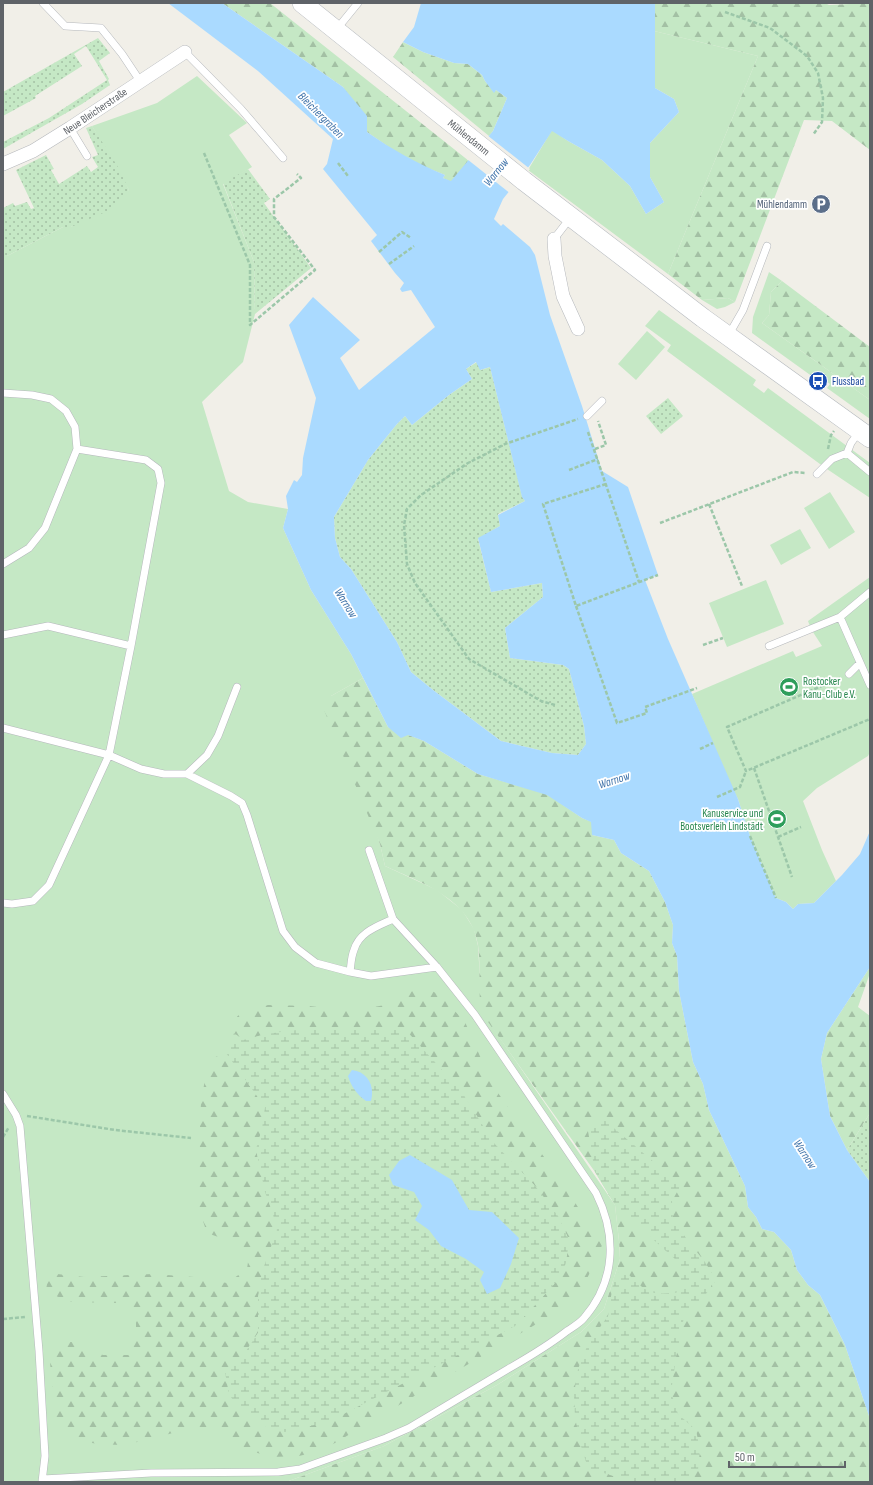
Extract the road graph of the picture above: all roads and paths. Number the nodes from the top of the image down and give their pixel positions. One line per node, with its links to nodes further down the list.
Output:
1 (43, 3): 7 (lane)
2 (302, 3): 5 (main road, Mühlendamm)
3 (358, 3): 5 (lane)
4 (725, 12): 9 (path)
5 (335, 30): 17 (main road, Mühlendamm)
6 (185, 52): 7 (street, Neue Bleicherstraße); 12 (lane)
7 (140, 81): 8 (street, Neue Bleicherstraße)
8 (70, 128): 11 (lane); 14 (street, Neue Bleicherstraße)
9 (812, 135)
10 (204, 153): 15 (path)
11 (87, 156)
12 (283, 158)
13 (338, 163): 16 (path)
14 (3, 164)
15 (297, 174)
16 (348, 176)
17 (571, 217): 19 (lane); 25 (main road, Mühlendamm)
18 (411, 238): 22 (path)
19 (554, 239): 24 (street)
20 (414, 246): 23 (path)
21 (767, 246): 25 (lane)
22 (379, 252)
23 (388, 264)
24 (578, 329)
25 (728, 336): 30 (main road, Mühlendamm)
26 (3, 393): 33 (lane)
27 (602, 401): 28 (lane)
28 (593, 409): 29 (lane); 34 (path)
29 (587, 416): 61 (path)
30 (844, 420): 32 (main road, Mühlendamm); 37 (path)
31 (588, 432): 34 (path)
32 (865, 435): 35 (lane)
33 (77, 449): 44 (lane); 54 (lane)
34 (595, 449): 36 (path)
35 (847, 453): 37 (lane); 39 (lane)
36 (598, 459): 38 (path); 41 (path)
37 (824, 467): 40 (lane)
38 (569, 470)
39 (870, 472)
40 (817, 474): 42 (path)
41 (606, 484): 46 (path); 49 (path)
42 (709, 504): 43 (path); 47 (path)
43 (660, 523)
44 (3, 564)
45 (658, 575): 46 (path)
46 (639, 582): 49 (path)
47 (742, 586)
48 (870, 592): 50 (lane)
49 (576, 606): 60 (path)
50 (840, 617): 55 (lane); 56 (lane)
51 (3, 635): 54 (lane)
52 (723, 638): 53 (path)
53 (703, 644)
54 (131, 646): 66 (lane)
55 (769, 646)
56 (860, 664): 57 (lane); 58 (lane)
57 (849, 674): 68 (path)
58 (870, 685)
59 (237, 687): 69 (lane)
60 (697, 688)
61 (555, 705)
62 (870, 719): 67 (path)
63 (3, 730): 66 (lane)
64 (714, 743): 65 (path)
65 (700, 749)
66 (109, 755): 69 (lane); 77 (lane)
67 (754, 768): 68 (path); 73 (path)
68 (746, 771): 70 (path)
69 (187, 774): 80 (lane)
70 (717, 797)
71 (801, 827): 73 (path)
72 (750, 836): 76 (path)
73 (778, 837): 75 (path)
74 (369, 850): 78 (lane)
75 (792, 877)
76 (776, 898)
77 (3, 903)
78 (393, 919): 79 (lane); 80 (lane)
79 (437, 967): 80 (lane); 86 (lane)
80 (350, 972)
81 (3, 1094): 82 (lane)
82 (16, 1115): 83 (path); 84 (lane)
83 (191, 1138)
84 (36, 1316): 85 (path); 86 (lane)
85 (3, 1320)
86 (42, 1480)

